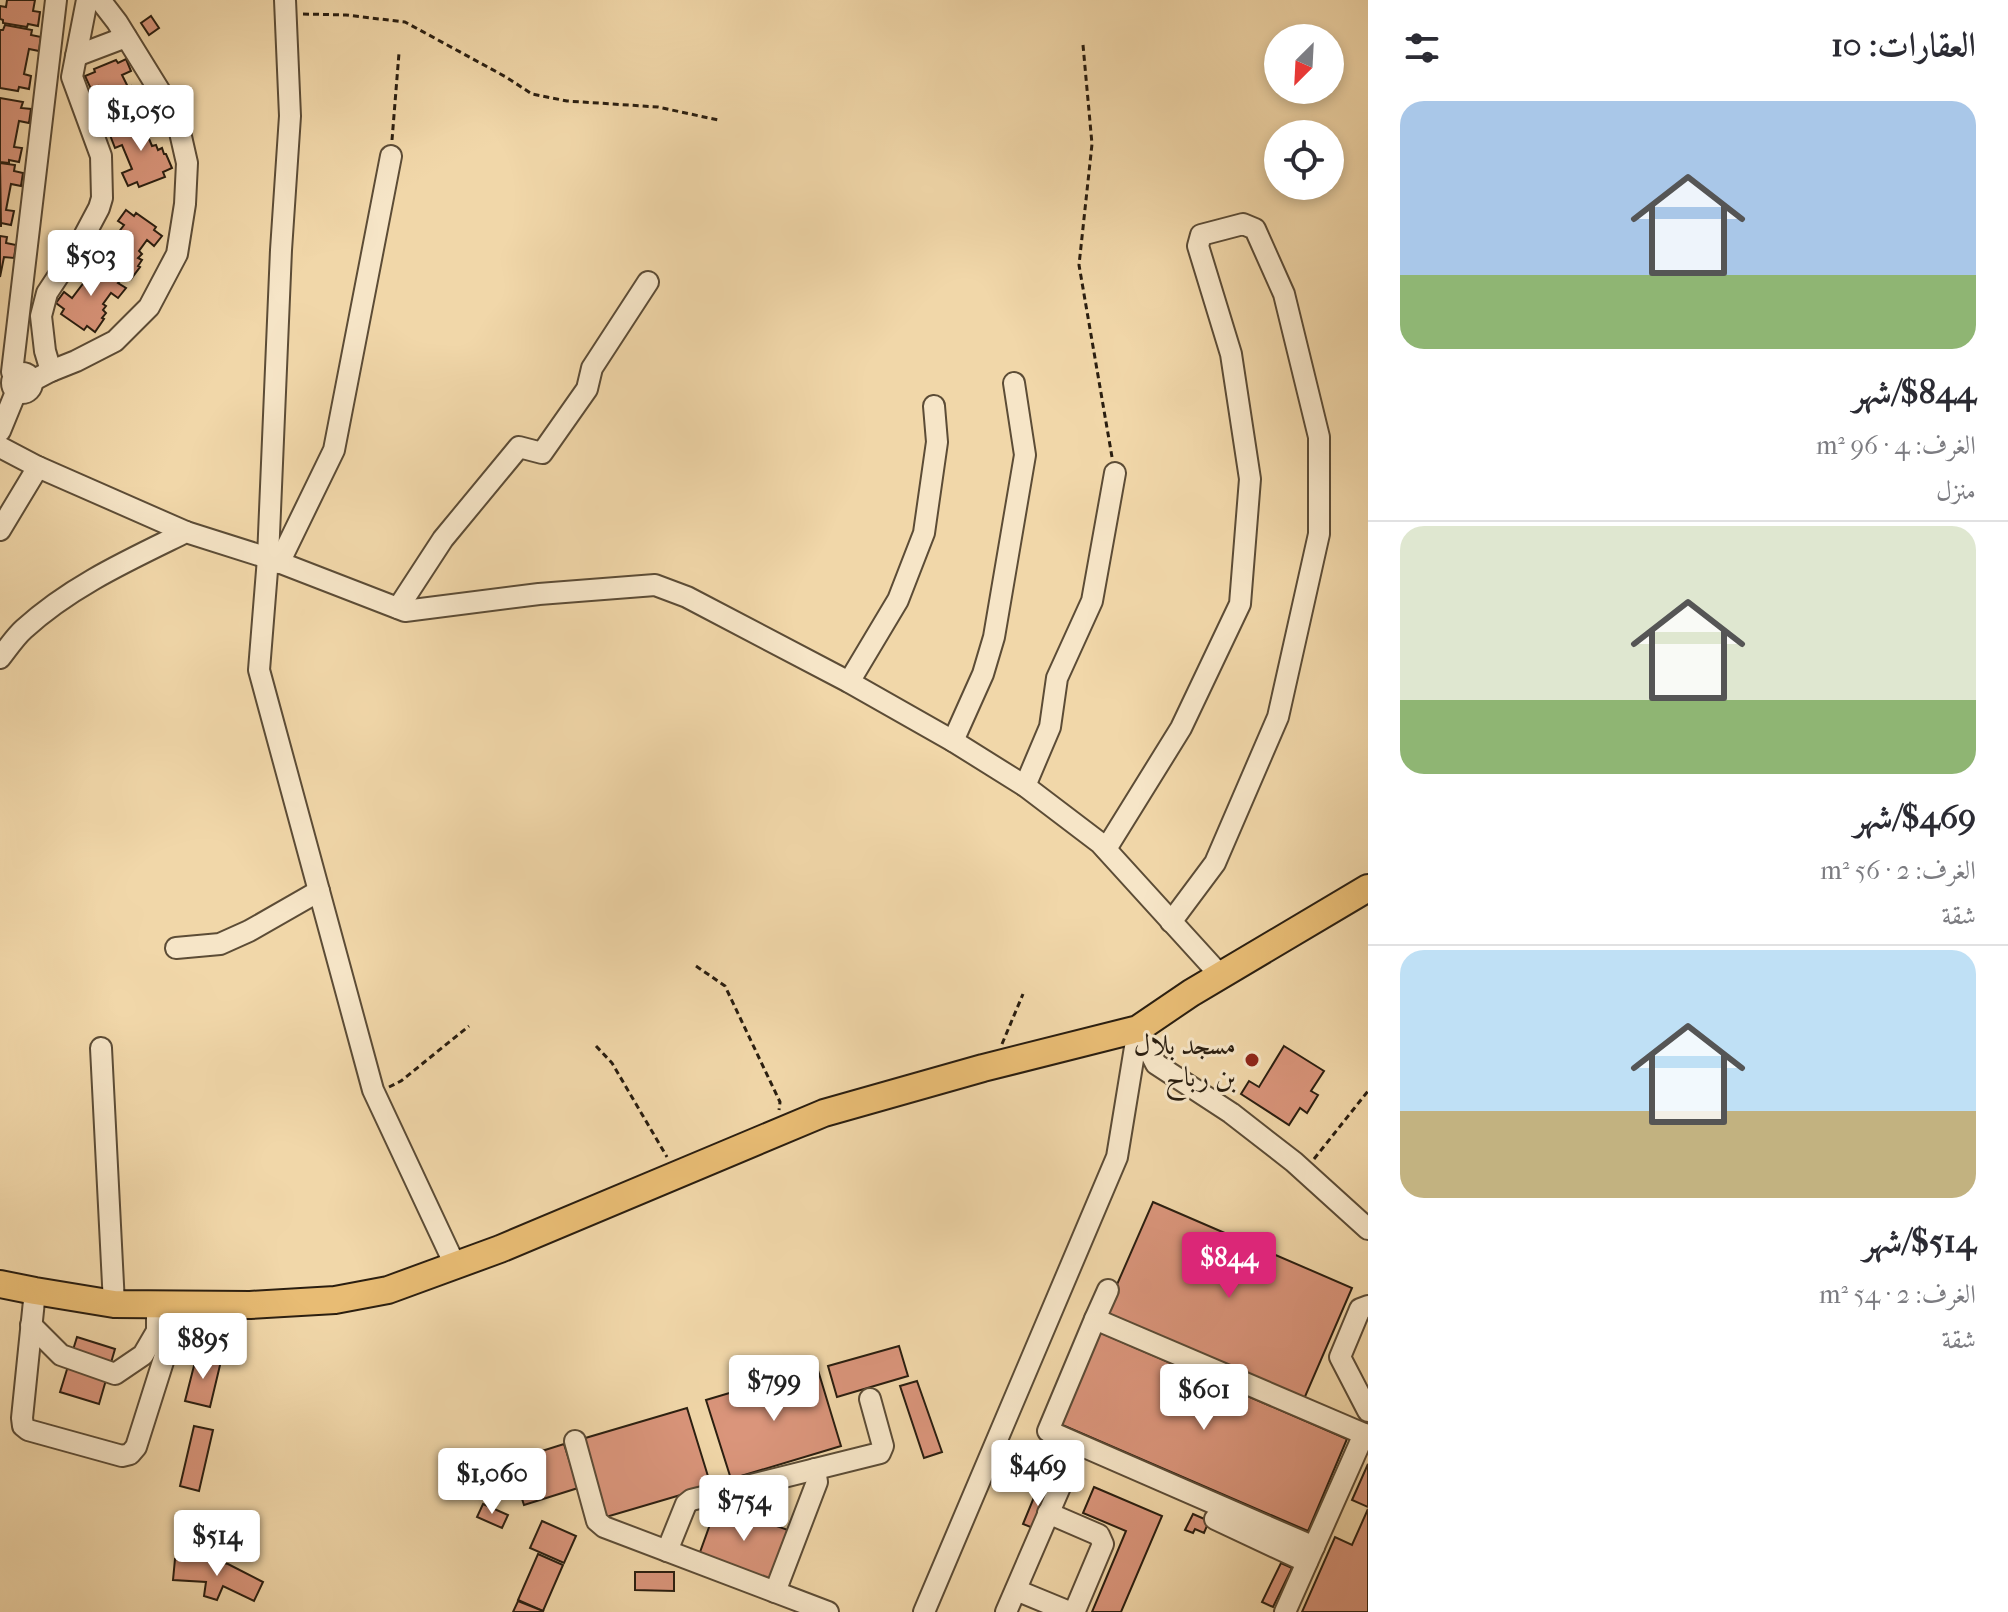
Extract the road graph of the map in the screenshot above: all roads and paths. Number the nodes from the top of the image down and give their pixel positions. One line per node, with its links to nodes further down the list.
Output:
1 (56, 0): 13 (street)
2 (87, 0): 8 (street)
3 (100, 0): 5 (street)
4 (285, 7): 9 (path); 22 (street)
5 (126, 37): 8 (street); 12 (street)
6 (1083, 45): 19 (path)
7 (399, 53): 10 (path)
8 (76, 56): 12 (street)
9 (718, 120)
10 (391, 156): 22 (street)
11 (648, 282): 23 (street)
12 (51, 371): 13 (street)
13 (21, 383): 16 (street)
14 (1014, 383): 26 (street)
15 (934, 406): 25 (street)
16 (0, 431)
17 (0, 447): 18 (street)
18 (38, 467): 20 (street); 21 (street)
19 (1115, 473): 27 (street)
20 (0, 530)
21 (186, 532): 22 (street); 24 (street)
22 (274, 560): 23 (street); 30 (street)
23 (398, 608): 25 (street)
24 (0, 658)
25 (849, 682): 26 (street)
26 (953, 741): 27 (street)
27 (1025, 786): 28 (street)
28 (1106, 849): 31 (street); 31 (street)
29 (1368, 888): 34 (main road)
30 (319, 891): 32 (street); 42 (street)
31 (1171, 922): 34 (street)
32 (176, 948)
33 (696, 966): 43 (path)
34 (1221, 976): 37 (main road)
35 (1023, 994): 40 (path)
36 (469, 1026): 42 (path)
37 (1138, 1029): 40 (main road); 44 (street); 70 (street)
38 (596, 1046): 45 (path)
39 (101, 1048): 51 (street)
40 (993, 1065): 43 (main road)
41 (1368, 1091): 44 (path)
42 (375, 1094): 47 (street)
43 (775, 1134): 45 (main road)
44 (1305, 1172): 46 (street)
45 (677, 1175): 47 (main road)
46 (1368, 1229)
47 (455, 1265): 52 (main road)
48 (0, 1284): 50 (main road)
49 (1108, 1290): 54 (street)
50 (35, 1291): 51 (main road); 55 (street)
51 (114, 1304): 52 (main road)
52 (157, 1304): 56 (street)
53 (1368, 1306): 58 (street)
54 (1095, 1319): 59 (street); 66 (street)
55 (31, 1325): 56 (street); 56 (street)
56 (157, 1331)
57 (870, 1399): 61 (street)
58 (1368, 1411)
59 (1366, 1435): 66 (street)
60 (575, 1441): 65 (street)
61 (815, 1469): 65 (street); 68 (street)
62 (1063, 1480): 63 (street)
63 (1048, 1513): 67 (street); 67 (street)
64 (1215, 1519): 66 (street)
65 (667, 1551): 68 (street)
66 (1311, 1554): 72 (street)
67 (1016, 1590): 71 (street)
68 (775, 1592): 69 (street)
69 (828, 1612)
70 (924, 1612)
71 (1006, 1612)
72 (1285, 1612)

